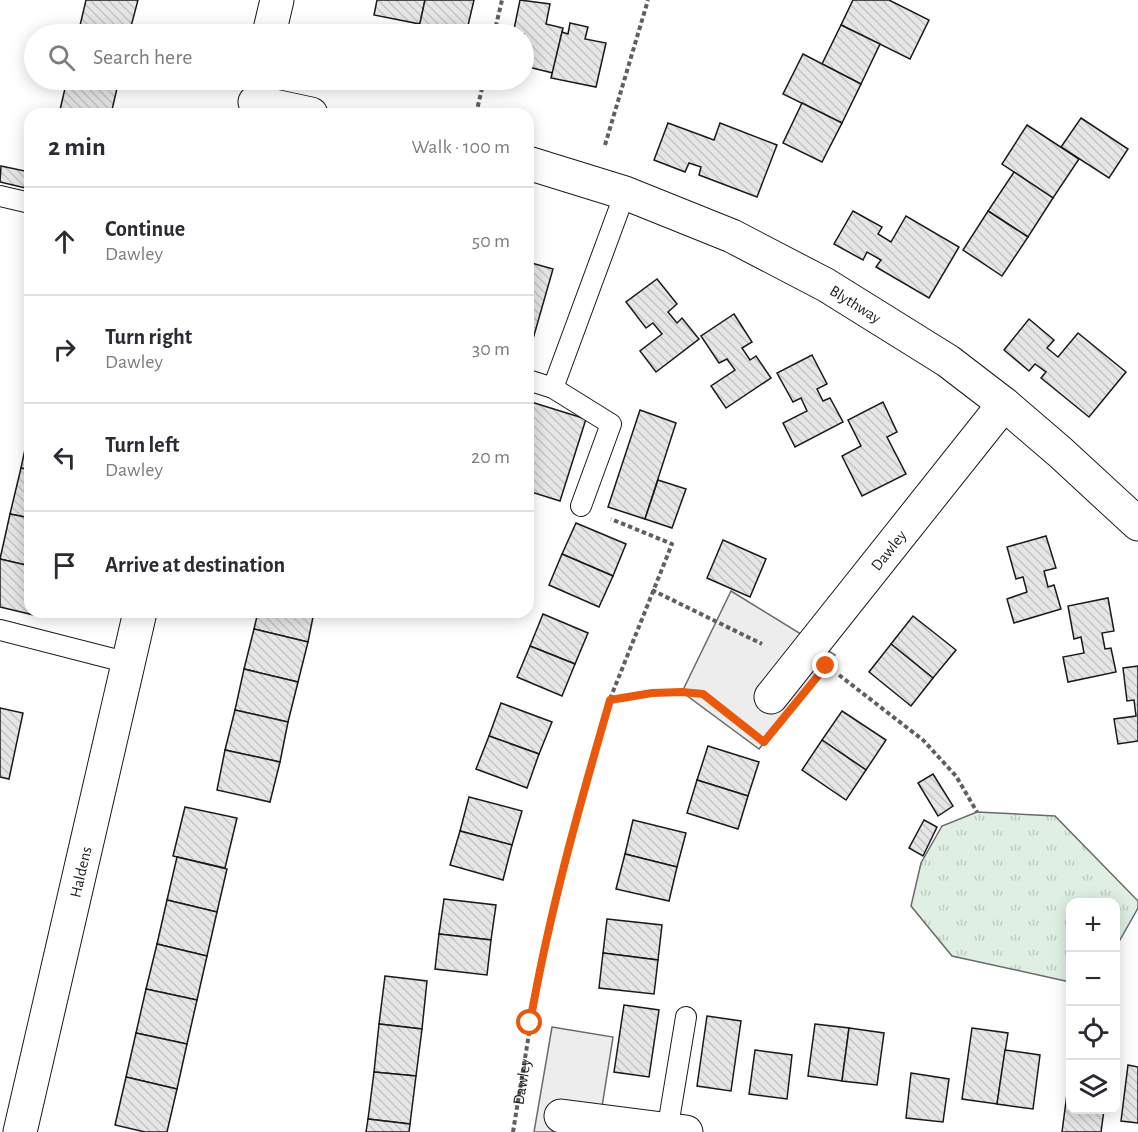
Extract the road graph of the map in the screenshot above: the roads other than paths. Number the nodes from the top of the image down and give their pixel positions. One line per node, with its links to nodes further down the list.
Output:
1 (277, 0): 2 (street)
2 (271, 24)
3 (256, 98): 4 (street)
4 (290, 108)
5 (534, 165): 6 (street, Blythway)
6 (625, 193): 10 (lane); 11 (street, Blythway)
7 (0, 196): 8 (lane)
8 (24, 202)
9 (534, 382): 10 (lane)
10 (553, 388): 12 (lane)
11 (1004, 404): 13 (street, Blythway); 17 (street, Dawley)
12 (581, 506)
13 (1138, 524)
14 (139, 618): 16 (street, Haldens)
15 (0, 630): 16 (lane)
16 (129, 663): 21 (street, Haldens)
17 (771, 697)
18 (686, 1017): 20 (lane)
19 (561, 1116): 20 (street)
20 (674, 1131)
21 (21, 1132)

